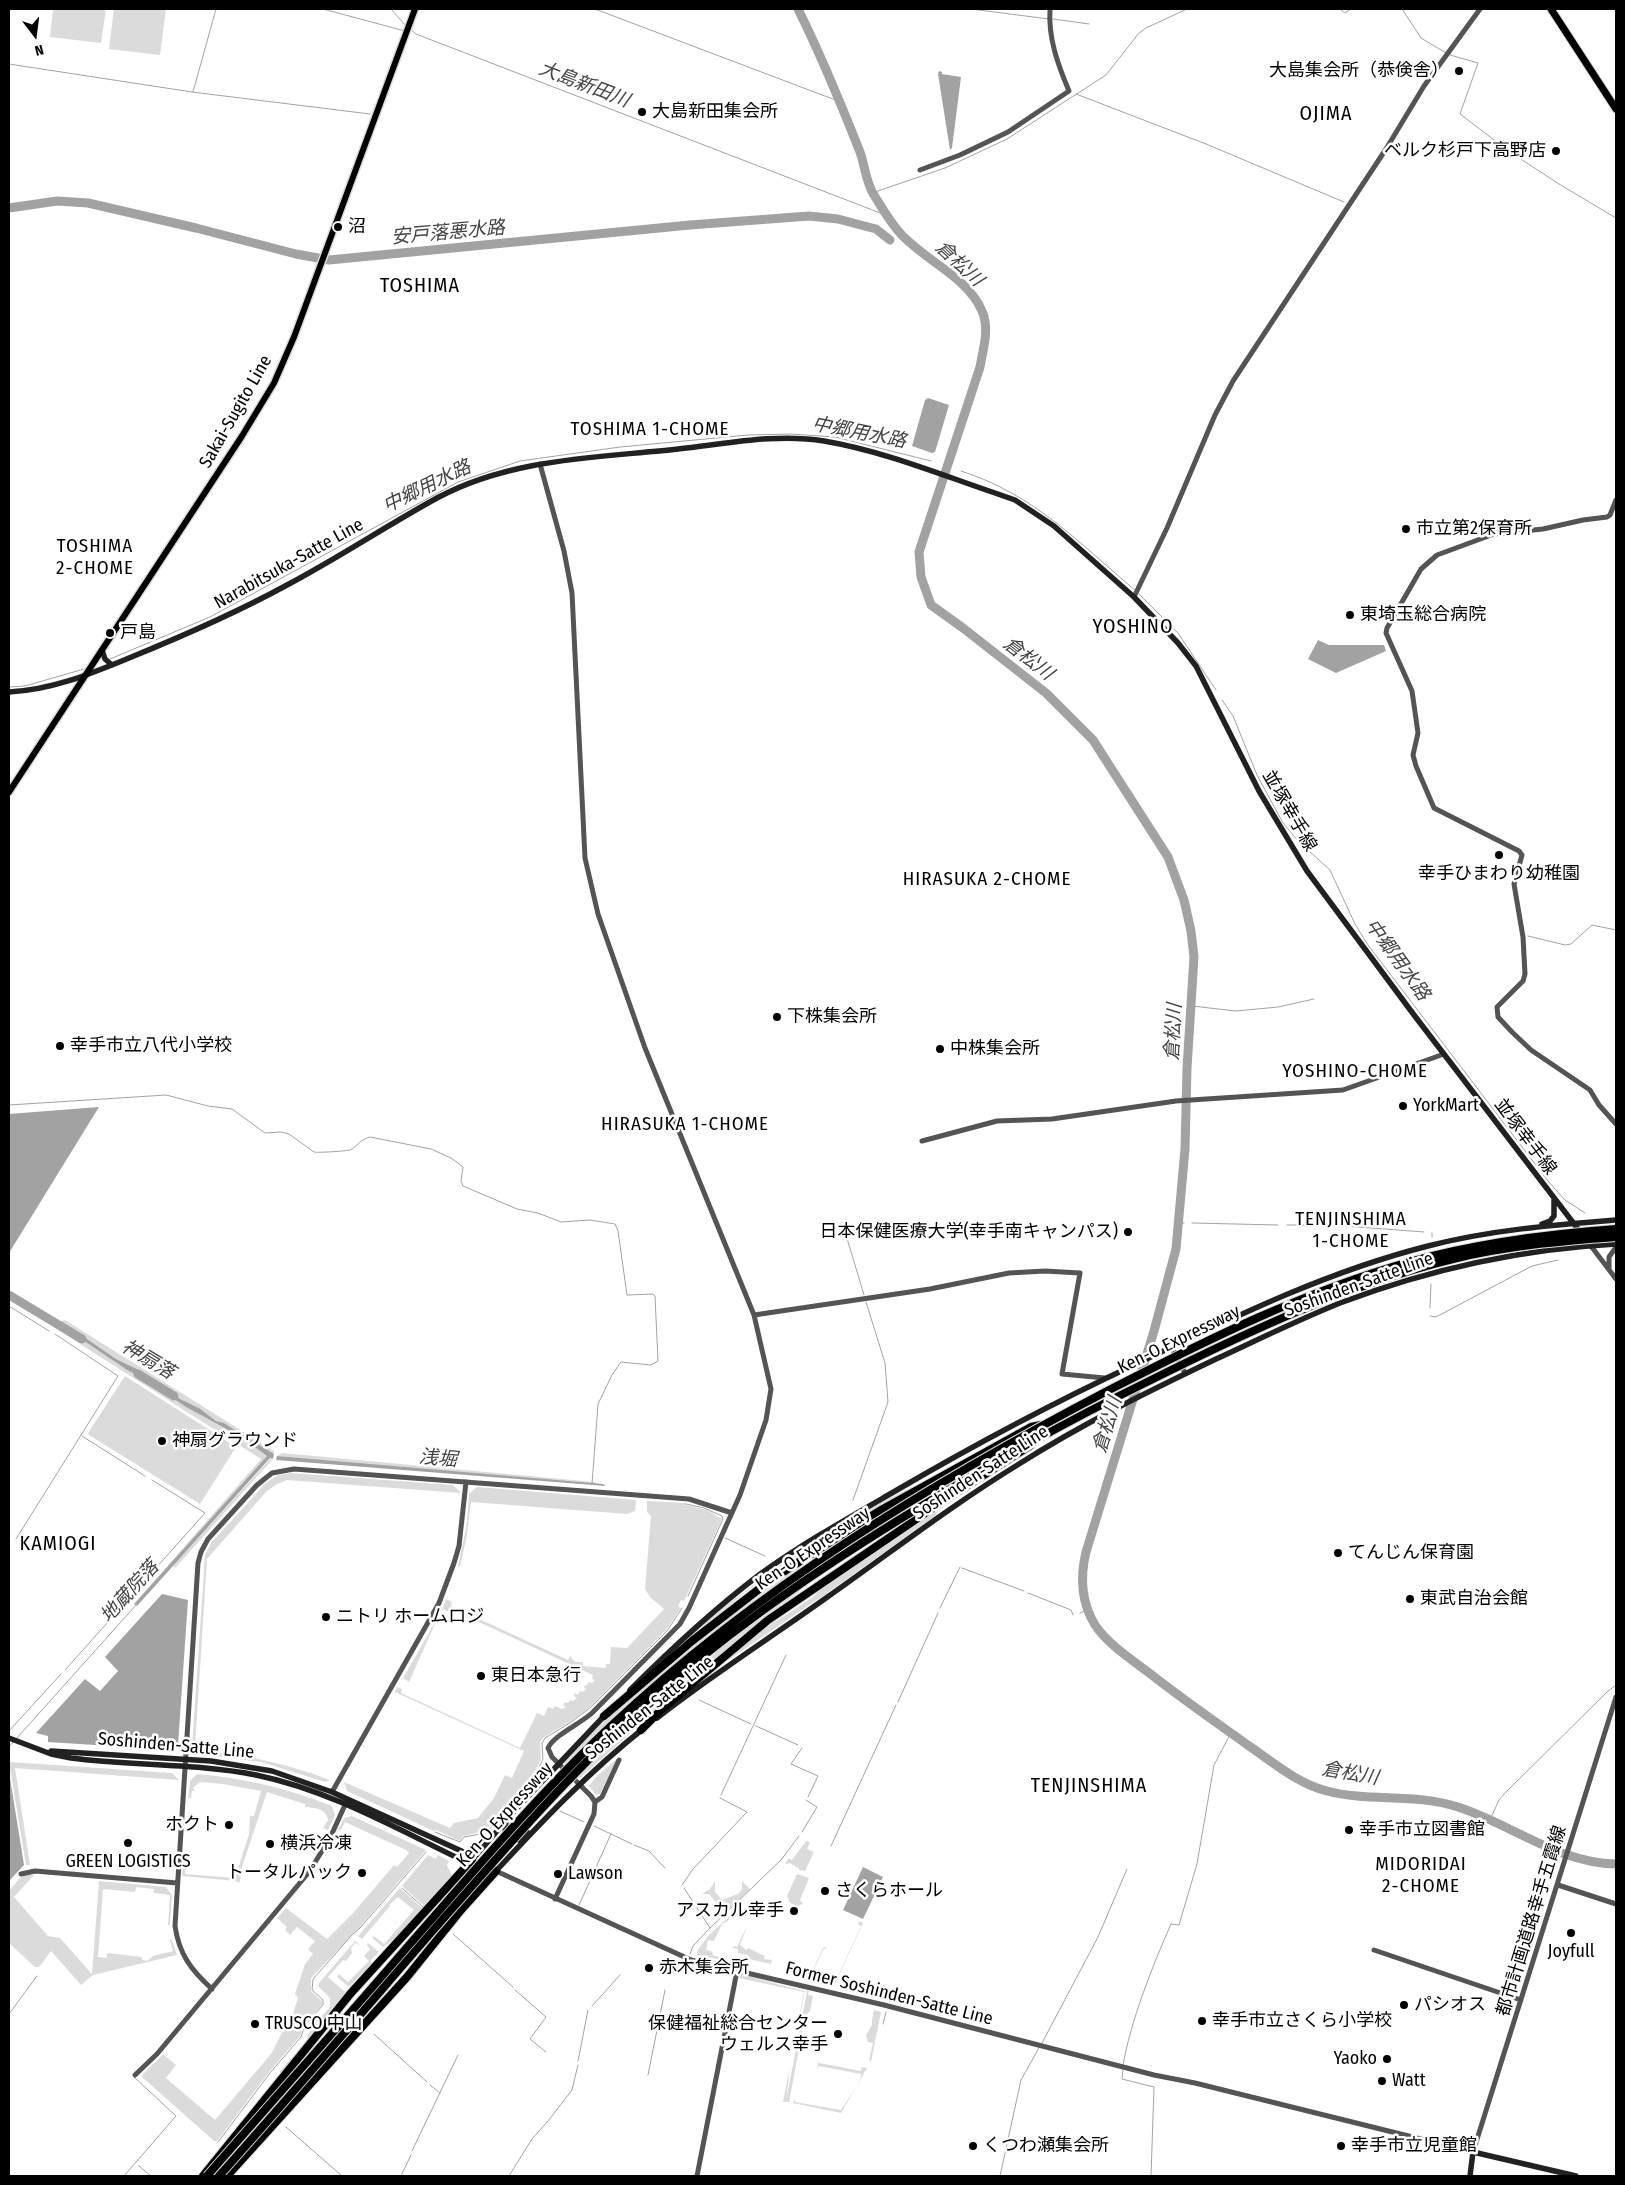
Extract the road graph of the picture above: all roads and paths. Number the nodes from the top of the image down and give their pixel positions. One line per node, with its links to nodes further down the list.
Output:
1 (415, 9): 11 (main road, Sakai-Sugito Line)
2 (1050, 9): 6 (street)
3 (1480, 9): 10 (street)
4 (1551, 9): 5 (highway)
5 (1616, 109)
6 (920, 170)
7 (540, 464): 8 (main road, Narabitsuka-Satte Line); 12 (main road, Narabitsuka-Satte Line); 30 (street)
8 (936, 474): 10 (main road, 並塚幸手線)
9 (1616, 500): 17 (street)
10 (1134, 597): 16 (main road, 並塚幸手線)
11 (102, 650): 12 (main road); 13 (main road, Sakai-Sugito Line)
12 (112, 664): 13 (main road, Narabitsuka-Satte Line)
13 (86, 675): 14 (main road, Narabitsuka-Satte Line); 15 (main road, Sakai-Sugito Line)
14 (9, 692)
15 (9, 792)
16 (1444, 1054): 18 (street); 19 (main road, 並塚幸手線)
17 (1616, 1124)
18 (922, 1141)
19 (1554, 1199): 21 (main road, 並塚幸手線); 22 (main road)
20 (1616, 1220): 21 (main road)
21 (1573, 1223): 22 (main road, Soshinden-Satte Line); 26 (main road, 並塚幸手線)
22 (1536, 1226): 23 (main road, Soshinden-Satte Line)
23 (1523, 1228): 26 (main road); 31 (main road, Soshinden-Satte Line)
24 (1616, 1229): 34 (highway, Ken-O Expressway, bridge)
25 (1616, 1237): 35 (highway, Ken-O Expressway, bridge)
26 (1591, 1246): 27 (main road); 28 (street); 32 (main road, Soshinden-Satte Line)
27 (1616, 1246): 28 (street)
28 (1609, 1269): 29 (street)
29 (1616, 1279)
30 (754, 1315): 33 (street); 37 (street)
31 (1171, 1346): 32 (street); 33 (main road, Soshinden-Satte Line)
32 (1185, 1373): 40 (main road, Soshinden-Satte Line)
33 (1105, 1378): 39 (main road, Soshinden-Satte Line)
34 (1048, 1423): 39 (highway, bridge); 67 (highway, Ken-O Expressway, bridge)
35 (1042, 1436): 40 (highway, bridge); 68 (highway, Ken-O Expressway, bridge)
36 (466, 1482): 37 (street); 43 (street); 48 (street)
37 (732, 1514): 45 (street)
38 (1616, 1697): 57 (street, 都市計画道路幸手五霞線)
39 (604, 1716): 45 (main road, Soshinden-Satte Line)
40 (641, 1730): 47 (main road, Soshinden-Satte Line)
41 (13, 1739): 42 (main road, Soshinden-Satte Line)
42 (37, 1748): 43 (main road, Soshinden-Satte Line); 46 (main road, Soshinden-Satte Line)
43 (186, 1759): 46 (street); 48 (main road, Soshinden-Satte Line)
44 (620, 1760): 49 (street)
45 (558, 1763): 47 (street); 51 (main road, Soshinden-Satte Line)
46 (185, 1767): 50 (main road, Soshinden-Satte Line); 56 (street)
47 (579, 1784): 49 (street); 52 (main road, Soshinden-Satte Line)
48 (332, 1792): 53 (main road, Soshinden-Satte Line)
49 (595, 1802): 58 (street)
50 (345, 1805): 53 (main road, Soshinden-Satte Line); 62 (street)
51 (506, 1821): 52 (main road); 53 (main road, Soshinden-Satte Line)
52 (539, 1824): 54 (main road, Soshinden-Satte Line)
53 (472, 1860): 54 (main road, Soshinden-Satte Line); 66 (highway, bridge)
54 (496, 1871): 58 (street); 69 (highway)
55 (22, 1874): 56 (street)
56 (177, 1883): 62 (street)
57 (1558, 1885): 59 (street); 63 (street, 都市計画道路幸手五霞線)
58 (555, 1899): 61 (street)
59 (1616, 1904)
60 (1374, 1950): 63 (street)
61 (737, 1971): 65 (street); 70 (street)
62 (212, 1989): 64 (street)
63 (1521, 2000): 65 (street, 都市計画道路幸手五霞線)
64 (135, 2074)
65 (1473, 2152): 71 (main road); 72 (main road)
66 (203, 2176)
67 (207, 2176)
68 (219, 2176)
69 (227, 2176)
70 (697, 2176)
71 (1470, 2176)
72 (1576, 2176)

